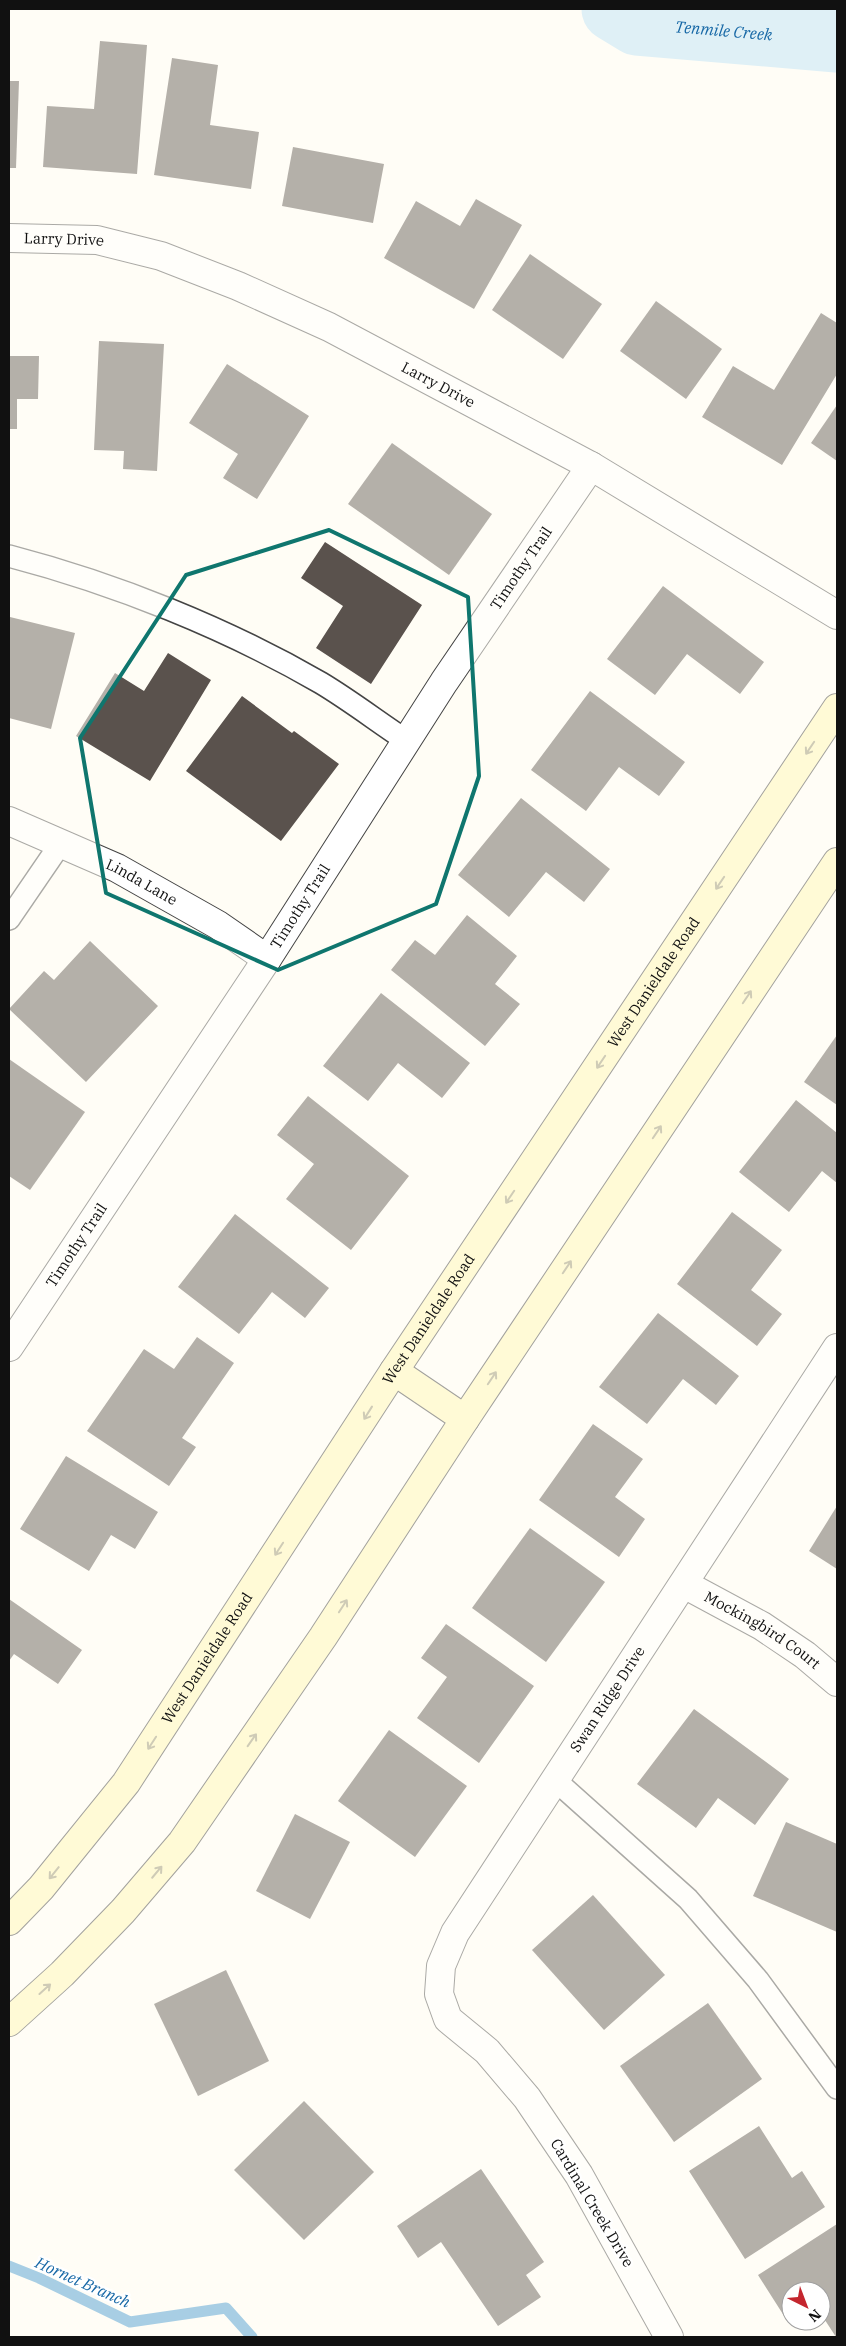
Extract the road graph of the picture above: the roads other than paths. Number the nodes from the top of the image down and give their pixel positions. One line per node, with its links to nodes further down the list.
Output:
1 (9, 238): 2 (street, Larry Drive)
2 (591, 466): 4 (street, Larry Drive); 6 (street, Timothy Trail)
3 (9, 556): 6 (lane)
4 (837, 615)
5 (837, 708): 14 (main road, West Danieldale Road, one-way to 14)
6 (406, 741): 11 (street, Timothy Trail)
7 (9, 821): 8 (street, Linda Lane)
8 (61, 843): 10 (lane); 11 (street, Linda Lane)
9 (837, 862): 15 (main road, one-way to 9)
10 (9, 919)
11 (267, 959): 12 (street, Timothy Trail)
12 (9, 1347)
13 (834, 1362): 16 (street, Swan Ridge Drive)
14 (394, 1371): 15 (main road); 19 (main road, West Danieldale Road, one-way to 19)
15 (465, 1419): 20 (main road, one-way to 15)
16 (684, 1584): 17 (street, Mockingbird Court); 18 (street, Swan Ridge Drive)
17 (837, 1682)
18 (555, 1780): 21 (street, Swan Ridge Drive); 22 (lane)
19 (9, 1921)
20 (9, 2022)
21 (487, 2051): 23 (street, Cardinal Creek Drive)
22 (837, 2088)
23 (669, 2337)

